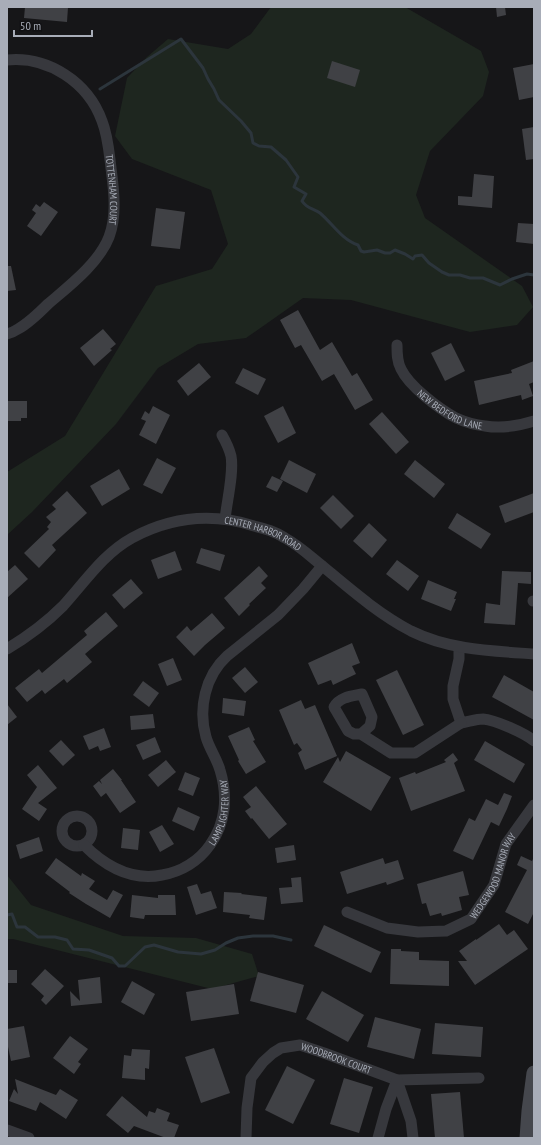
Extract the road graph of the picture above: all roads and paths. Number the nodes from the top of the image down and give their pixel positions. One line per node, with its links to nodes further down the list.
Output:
1 (7, 60): 2 (street, TOTTENHAM COURT)
2 (7, 334)
3 (397, 345): 4 (street, NEW BEDFORD LANE)
4 (534, 421)
5 (222, 435): 6 (street)
6 (225, 519): 7 (street, CENTER HARBOR ROAD); 9 (street, CENTER HARBOR ROAD)
7 (322, 566): 8 (street, CENTER HARBOR ROAD); 15 (street, LAMPLIGHTER WAY)
8 (459, 647): 10 (street, CENTER HARBOR ROAD); 11 (street)
9 (7, 649)
10 (534, 654)
11 (461, 723): 12 (street); 13 (street)
12 (361, 734)
13 (534, 741)
14 (534, 805): 16 (street, WEDGEWOOD MANOR WAY)
15 (84, 845)
16 (347, 912)
17 (534, 1072): 25 (main road)
18 (480, 1078): 19 (street, WOODBROOK COURT)
19 (398, 1080): 22 (street, WOODBROOK COURT); 23 (street); 24 (street)
20 (7, 1130): 21 (street)
21 (29, 1138)
22 (246, 1138)
23 (378, 1138)
24 (413, 1138)
25 (527, 1138)

